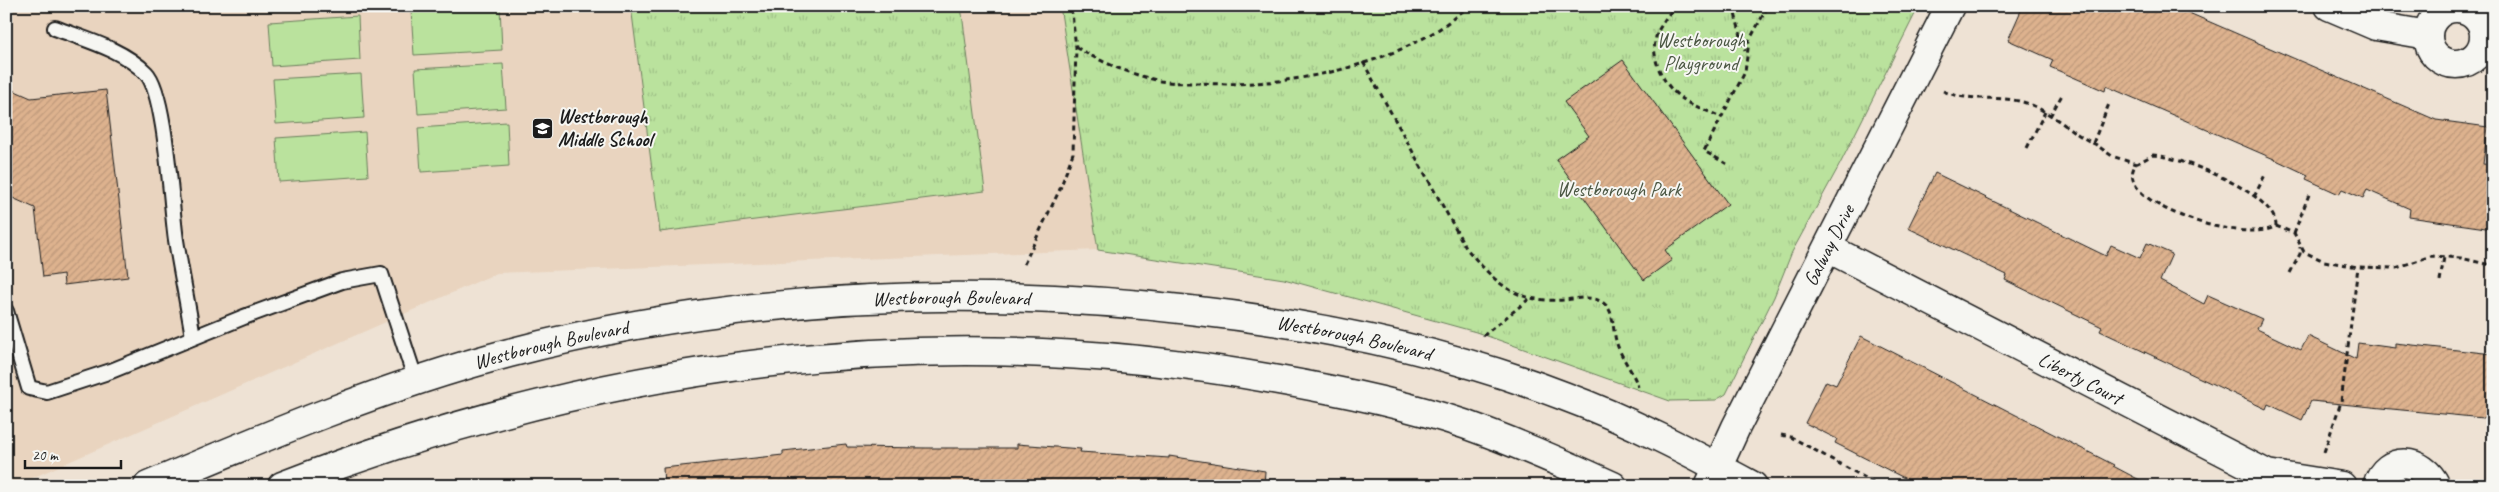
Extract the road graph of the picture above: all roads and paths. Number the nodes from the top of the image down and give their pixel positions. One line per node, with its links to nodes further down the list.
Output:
1 (1071, 6): 10 (path)
2 (1470, 6): 12 (path)
3 (1679, 6): 18 (path)
4 (1733, 6): 11 (path)
5 (1768, 6): 11 (path)
6 (1950, 6): 29 (main road, Galway Drive)
7 (2329, 6): 9 (main road)
8 (55, 28): 39 (lane)
9 (2428, 35)
10 (1076, 47): 12 (path); 31 (path)
11 (1746, 54): 18 (path)
12 (1363, 62): 36 (path)
13 (1943, 91): 16 (path)
14 (2062, 96): 17 (path)
15 (2109, 104): 19 (path)
16 (2045, 112): 17 (path); 20 (path)
17 (2050, 116): 19 (path)
18 (1721, 117): 21 (path)
19 (2093, 143): 22 (path)
20 (2027, 148)
21 (1727, 164)
22 (2136, 164): 25 (path); 26 (path)
23 (2266, 173): 25 (path)
24 (2310, 192): 27 (path)
25 (2254, 196): 26 (path)
26 (2276, 226): 27 (path)
27 (2294, 233): 28 (path)
28 (2300, 246): 33 (path); 34 (path)
29 (1828, 248): 44 (main road, Galway Drive); 50 (main road, Liberty Court)
30 (2444, 257): 32 (path); 33 (path); 35 (path)
31 (1024, 264)
32 (2490, 265)
33 (2358, 267): 43 (path)
34 (2290, 273)
35 (2440, 281)
36 (1530, 299): 38 (path); 41 (path)
37 (6, 311): 39 (lane)
38 (1483, 336)
39 (193, 337): 40 (lane)
40 (416, 381): 44 (main road, Westborough Boulevard); 45 (main road, Westborough Boulevard)
41 (1638, 388)
42 (1781, 435): 49 (path)
43 (2324, 452)
44 (1714, 477): 48 (main road, Westborough Boulevard)
45 (148, 486)
46 (282, 486): 47 (main road)
47 (1614, 486)
48 (1752, 486)
49 (1880, 486)
50 (2342, 486)
51 (2377, 486): 52 (main road)
52 (2436, 486)

